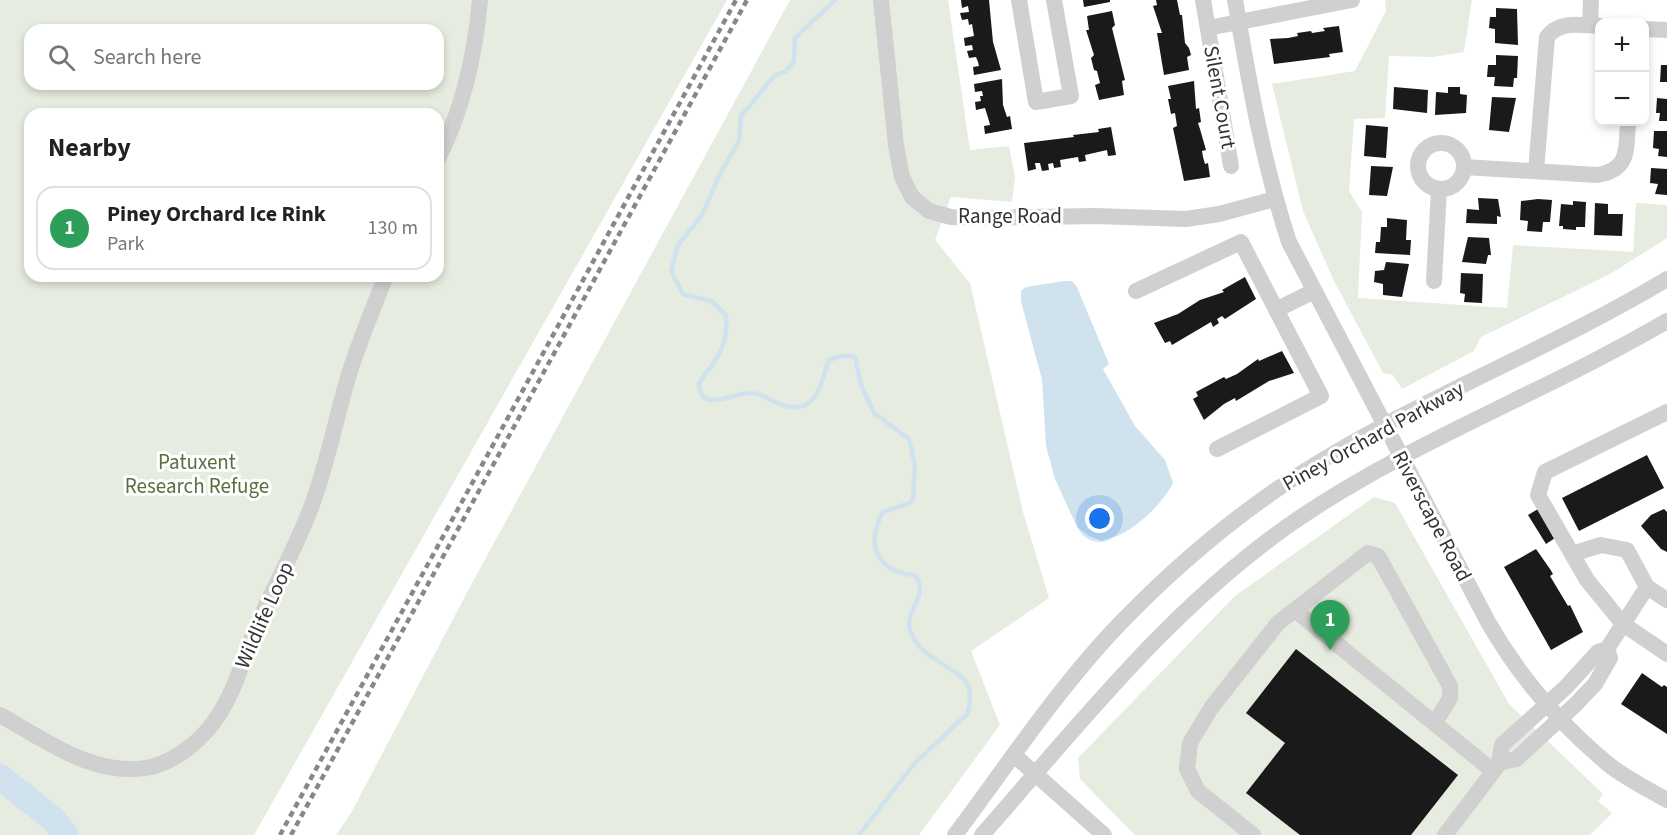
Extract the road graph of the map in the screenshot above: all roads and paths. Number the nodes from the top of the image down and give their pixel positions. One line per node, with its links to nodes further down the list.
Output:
1 (480, 0): 15 (street)
2 (881, 0): 20 (street, Range Road)
3 (1018, 0): 4 (street)
4 (1054, 0)
5 (1203, 0): 11 (street, Silent Court)
6 (1235, 0): 9 (street, Riverscape Road)
7 (1352, 0): 9 (street, Silent Court)
8 (1592, 0): 10 (street)
9 (1239, 22): 11 (street, Silent Court); 20 (street, Riverscape Road)
10 (1595, 26): 18 (street)
11 (1208, 28): 16 (street, Silent Court)
12 (1649, 28): 13 (street)
13 (1667, 30)
14 (1628, 126): 18 (street)
15 (444, 146)
16 (1231, 166)
17 (1464, 167): 18 (street); 19 (street); 19 (street)
18 (1536, 171)
19 (1439, 189): 22 (street)
20 (1275, 200): 25 (street, Riverscape Road)
21 (1667, 279): 29 (street, Piney Orchard Parkway)
22 (1434, 281)
23 (384, 282): 40 (street, Wildlife Loop)
24 (1136, 291): 26 (street)
25 (1314, 291): 26 (street); 29 (street, Riverscape Road)
26 (1276, 310): 30 (street)
27 (1667, 321): 31 (street, Piney Orchard Parkway)
28 (1667, 412): 32 (street)
29 (1384, 425): 31 (street, Riverscape Road); 43 (street, Piney Orchard Parkway)
30 (1217, 449)
31 (1401, 457): 39 (street, Riverscape Road); 45 (street, Piney Orchard Parkway)
32 (1572, 554): 33 (street); 36 (street)
33 (1647, 587): 34 (street); 36 (street)
34 (1667, 600)
35 (1296, 611): 42 (street); 42 (street); 50 (street)
36 (1623, 624): 37 (street); 38 (street)
37 (1607, 649): 39 (street); 41 (street)
38 (1667, 654)
39 (1546, 704): 41 (street, Riverscape Road); 44 (street)
40 (0, 715)
41 (1561, 718): 44 (street); 46 (street, Riverscape Road)
42 (1435, 723): 44 (street)
43 (1015, 756): 45 (street); 47 (street, Piney Orchard Parkway)
44 (1496, 767): 51 (street)
45 (1036, 773): 48 (street, Piney Orchard Parkway); 49 (street)
46 (1667, 800)
47 (955, 835)
48 (982, 835)
49 (1104, 835)
50 (1253, 835)
51 (1445, 835)

